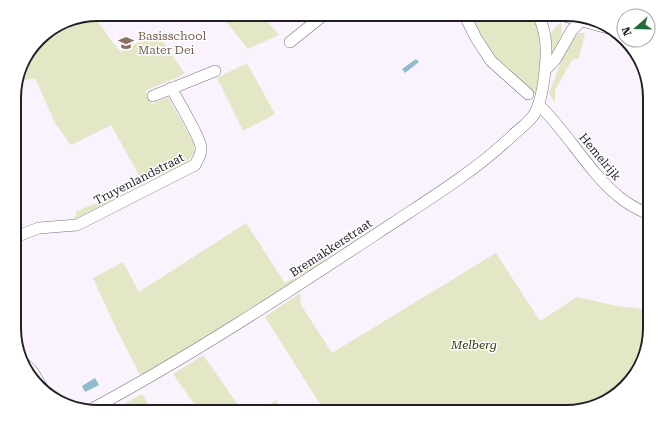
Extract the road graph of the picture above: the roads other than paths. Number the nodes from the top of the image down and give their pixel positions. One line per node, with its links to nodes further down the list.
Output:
1 (316, 21): 5 (street)
2 (468, 21): 9 (street)
3 (541, 21): 6 (street, Bremakkerstraat)
4 (580, 22): 6 (street)
5 (290, 42)
6 (545, 70): 11 (street, Bremakkerstraat)
7 (215, 71): 8 (street)
8 (171, 88): 10 (street); 13 (street, Truyenlandstraat)
9 (528, 94)
10 (153, 96)
11 (539, 105): 12 (street, Hemelrijk); 14 (street, Bremakkerstraat)
12 (643, 212)
13 (21, 235)
14 (99, 405)

